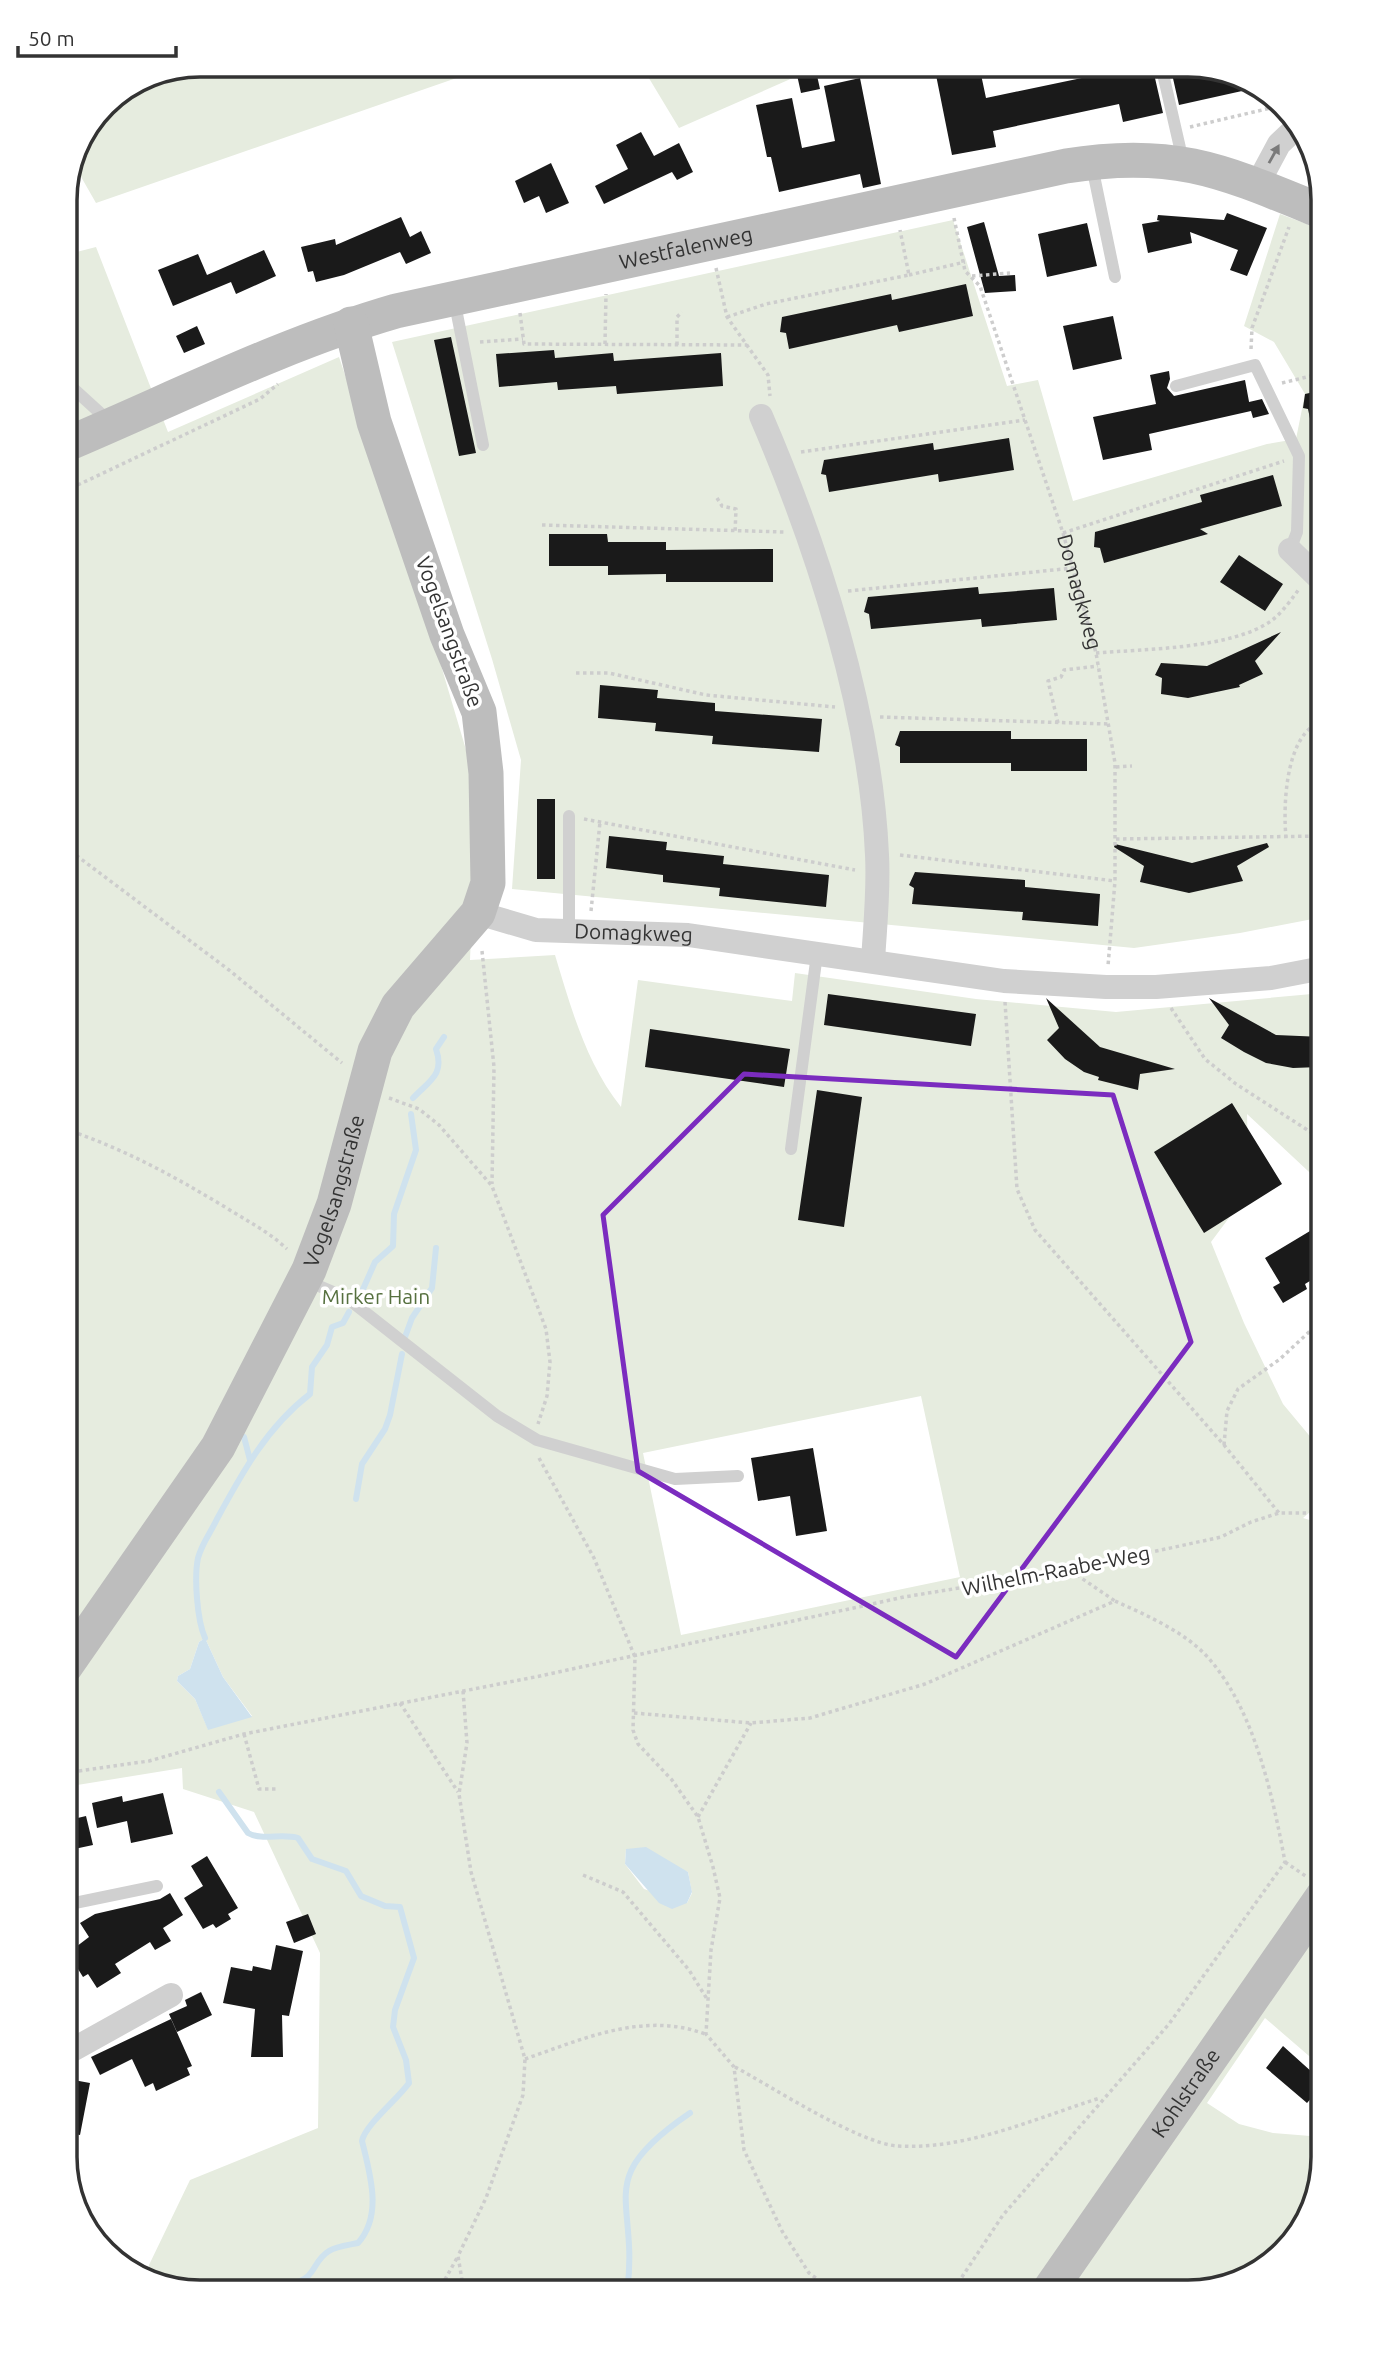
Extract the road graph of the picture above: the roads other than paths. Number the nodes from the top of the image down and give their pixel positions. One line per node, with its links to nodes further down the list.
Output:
1 (1164, 77): 3 (lane)
2 (1291, 133): 5 (street, one-way to 2)
3 (1180, 146): 4 (street, Westfalenweg); 5 (street, Westfalenweg)
4 (1091, 162): 7 (lane); 8 (street, Westfalenweg)
5 (1257, 185): 6 (street, Westfalenweg)
6 (1311, 207)
7 (1115, 276)
8 (453, 299): 9 (street, Westfalenweg); 15 (lane)
9 (351, 324): 13 (street, Westfalenweg); 19 (street, Vogelsangstraße)
10 (1176, 386): 16 (lane)
11 (77, 392): 13 (lane)
12 (761, 416): 22 (street)
13 (113, 425): 14 (street, Westfalenweg)
14 (77, 440)
15 (483, 445)
16 (1290, 550): 17 (street)
17 (1311, 570)
18 (569, 816): 20 (lane)
19 (478, 913): 20 (street, Domagkweg); 25 (street, Vogelsangstraße)
20 (579, 933): 21 (street, Domagkweg)
21 (817, 954): 22 (street, Domagkweg); 24 (lane)
22 (873, 961): 23 (street, Domagkweg)
23 (1311, 970)
24 (791, 1149)
25 (306, 1275): 26 (lane, Vogelsangstraße); 27 (street, Vogelsangstraße)
26 (738, 1476)
27 (77, 1650)
28 (157, 1885): 29 (lane)
29 (77, 1902)
30 (1311, 1919): 33 (street, Kohlstraße)
31 (171, 1996): 32 (street)
32 (77, 2047)
33 (1056, 2280)

